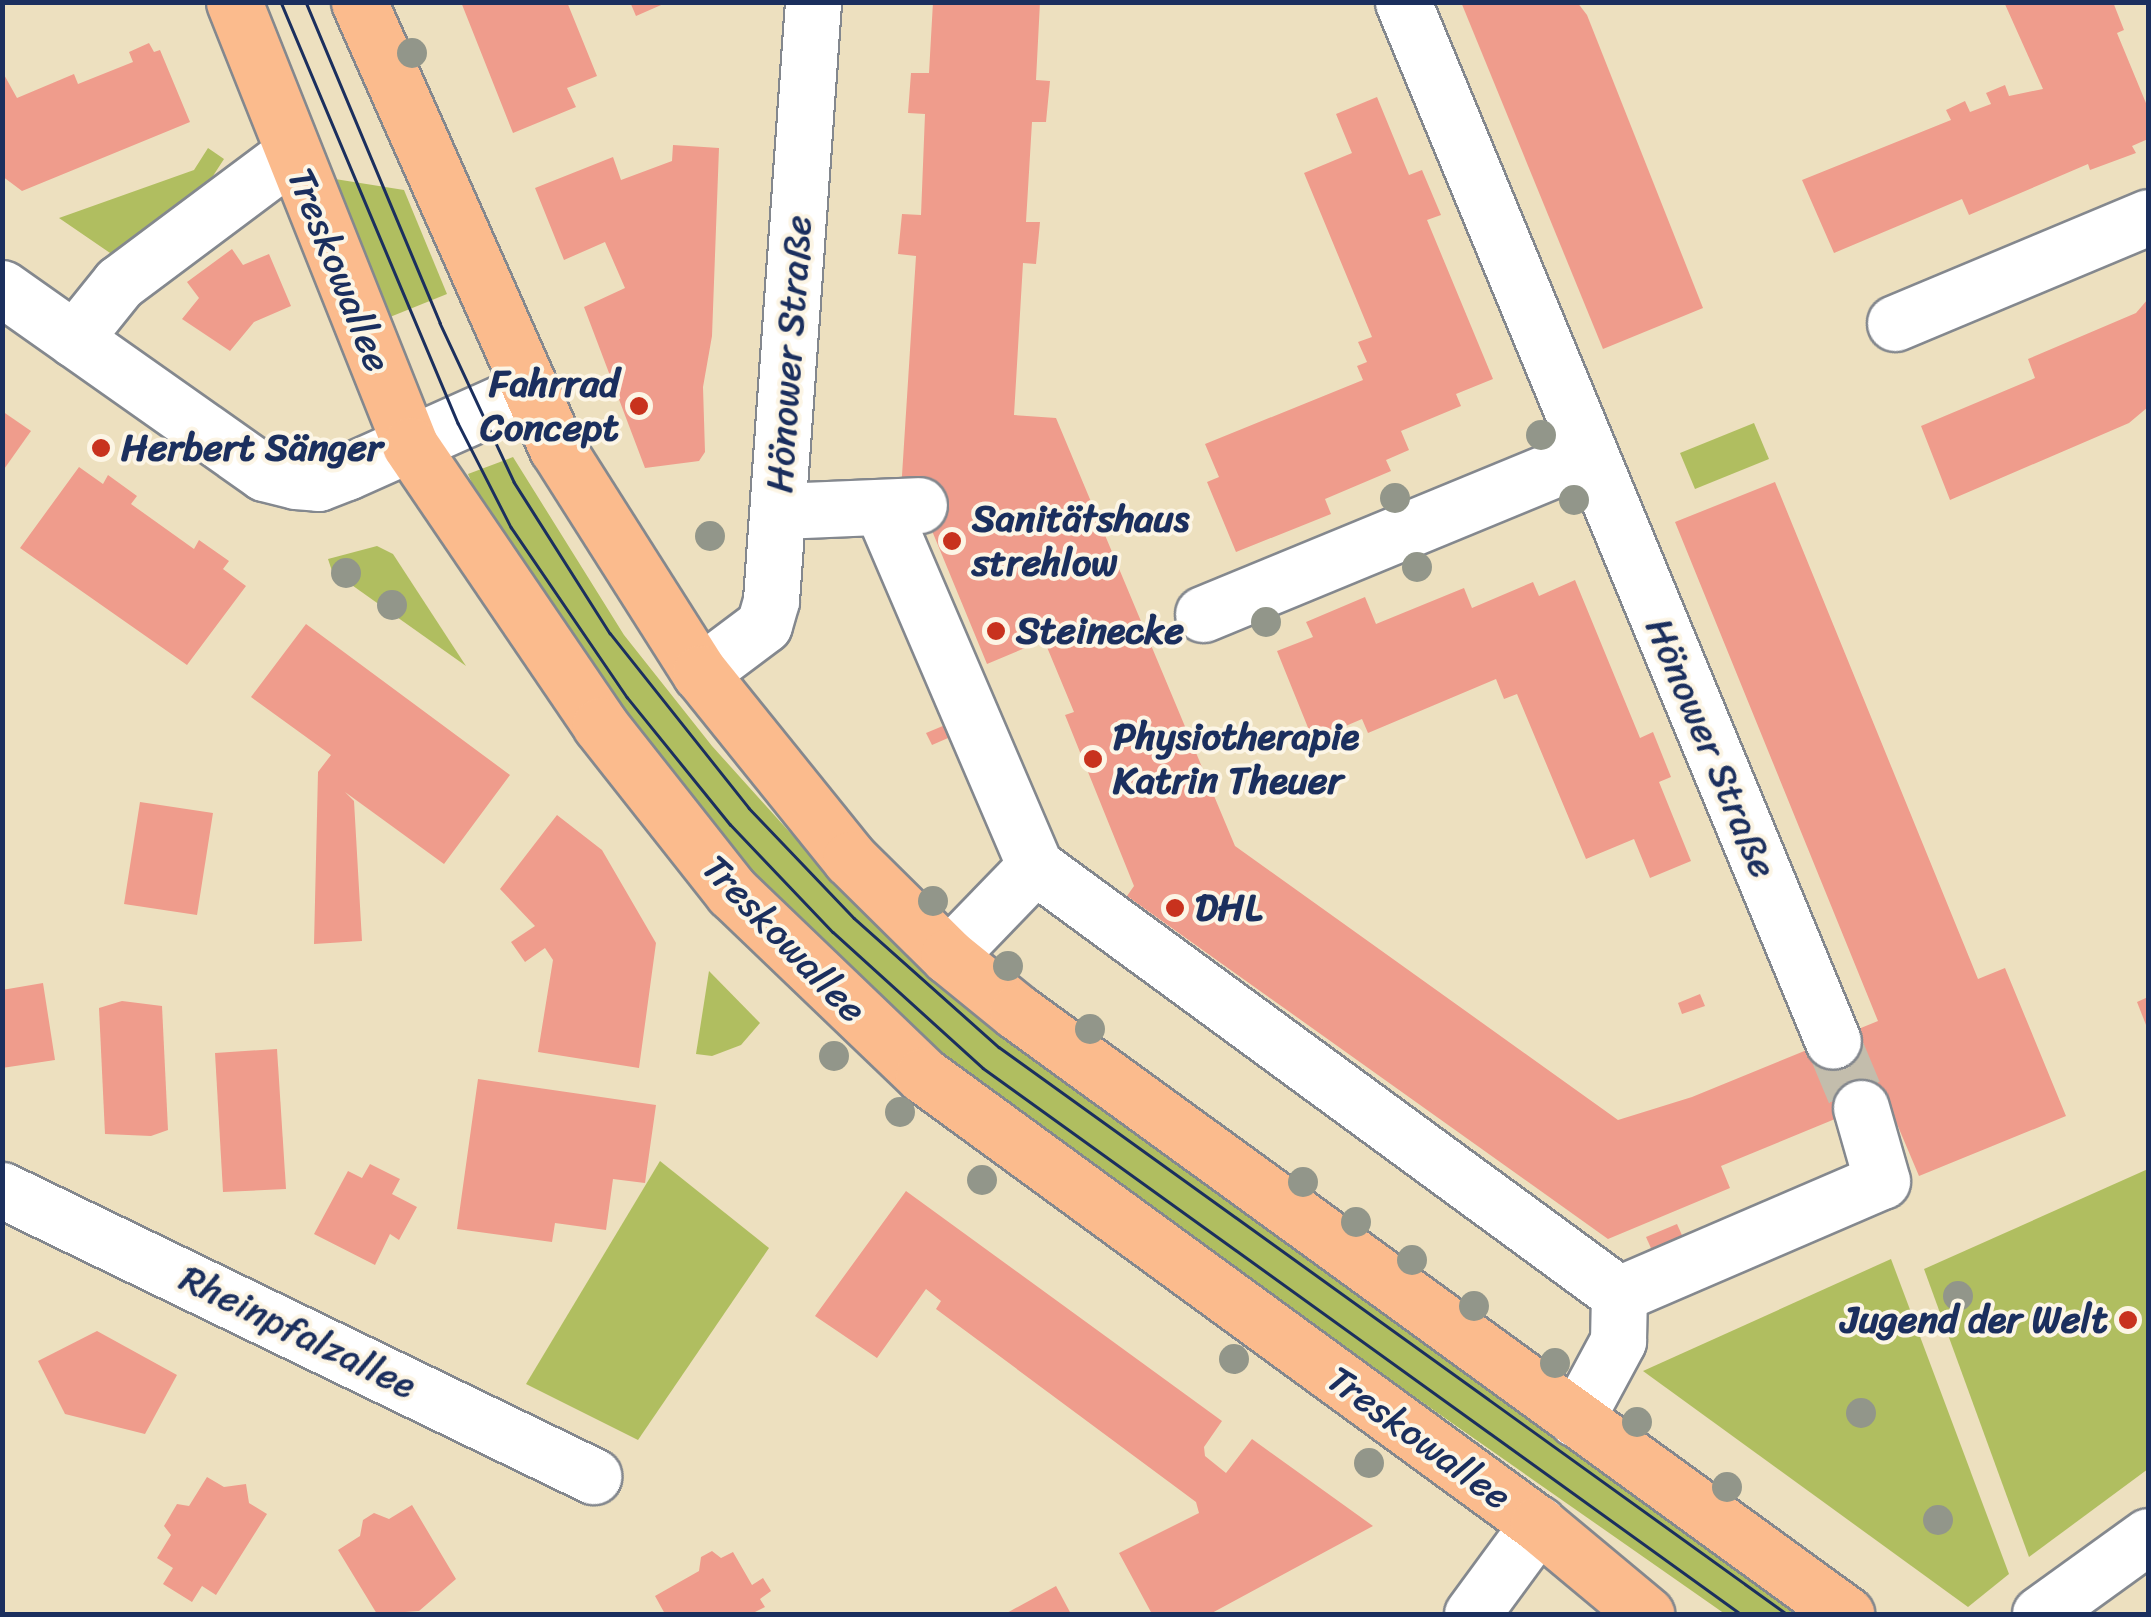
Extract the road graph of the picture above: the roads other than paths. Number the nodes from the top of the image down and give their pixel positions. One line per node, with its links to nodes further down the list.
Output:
1 (234, 2): 5 (main road, Treskowallee)
2 (359, 2): 10 (main road)
3 (813, 2): 13 (street, Hönower Straße)
4 (1403, 2): 12 (street, Hönower Straße)
5 (293, 153): 9 (street); 11 (main road, Treskowallee)
6 (2148, 218): 8 (street)
7 (2, 288): 9 (street)
8 (1895, 322)
9 (74, 339): 11 (street)
10 (528, 391): 11 (street); 15 (main road)
11 (410, 445): 24 (main road, Treskowallee)
12 (1587, 456): 14 (street); 18 (street, Hönower Straße)
13 (778, 511): 15 (street, Hönower Straße); 16 (street)
14 (1203, 614)
15 (700, 672): 17 (main road)
16 (1035, 866): 17 (street); 21 (street)
17 (948, 956): 22 (main road)
18 (1833, 1041)
19 (1862, 1108): 21 (street)
20 (2, 1190): 23 (street, Rheinpfalzallee)
21 (1619, 1294): 22 (street)
22 (1576, 1419): 28 (main road)
23 (593, 1476)
24 (1538, 1524): 26 (street); 27 (main road, Treskowallee)
25 (2148, 1536): 29 (street)
26 (1472, 1614)
27 (1646, 1614)
28 (1846, 1614)
29 (2040, 1614)

